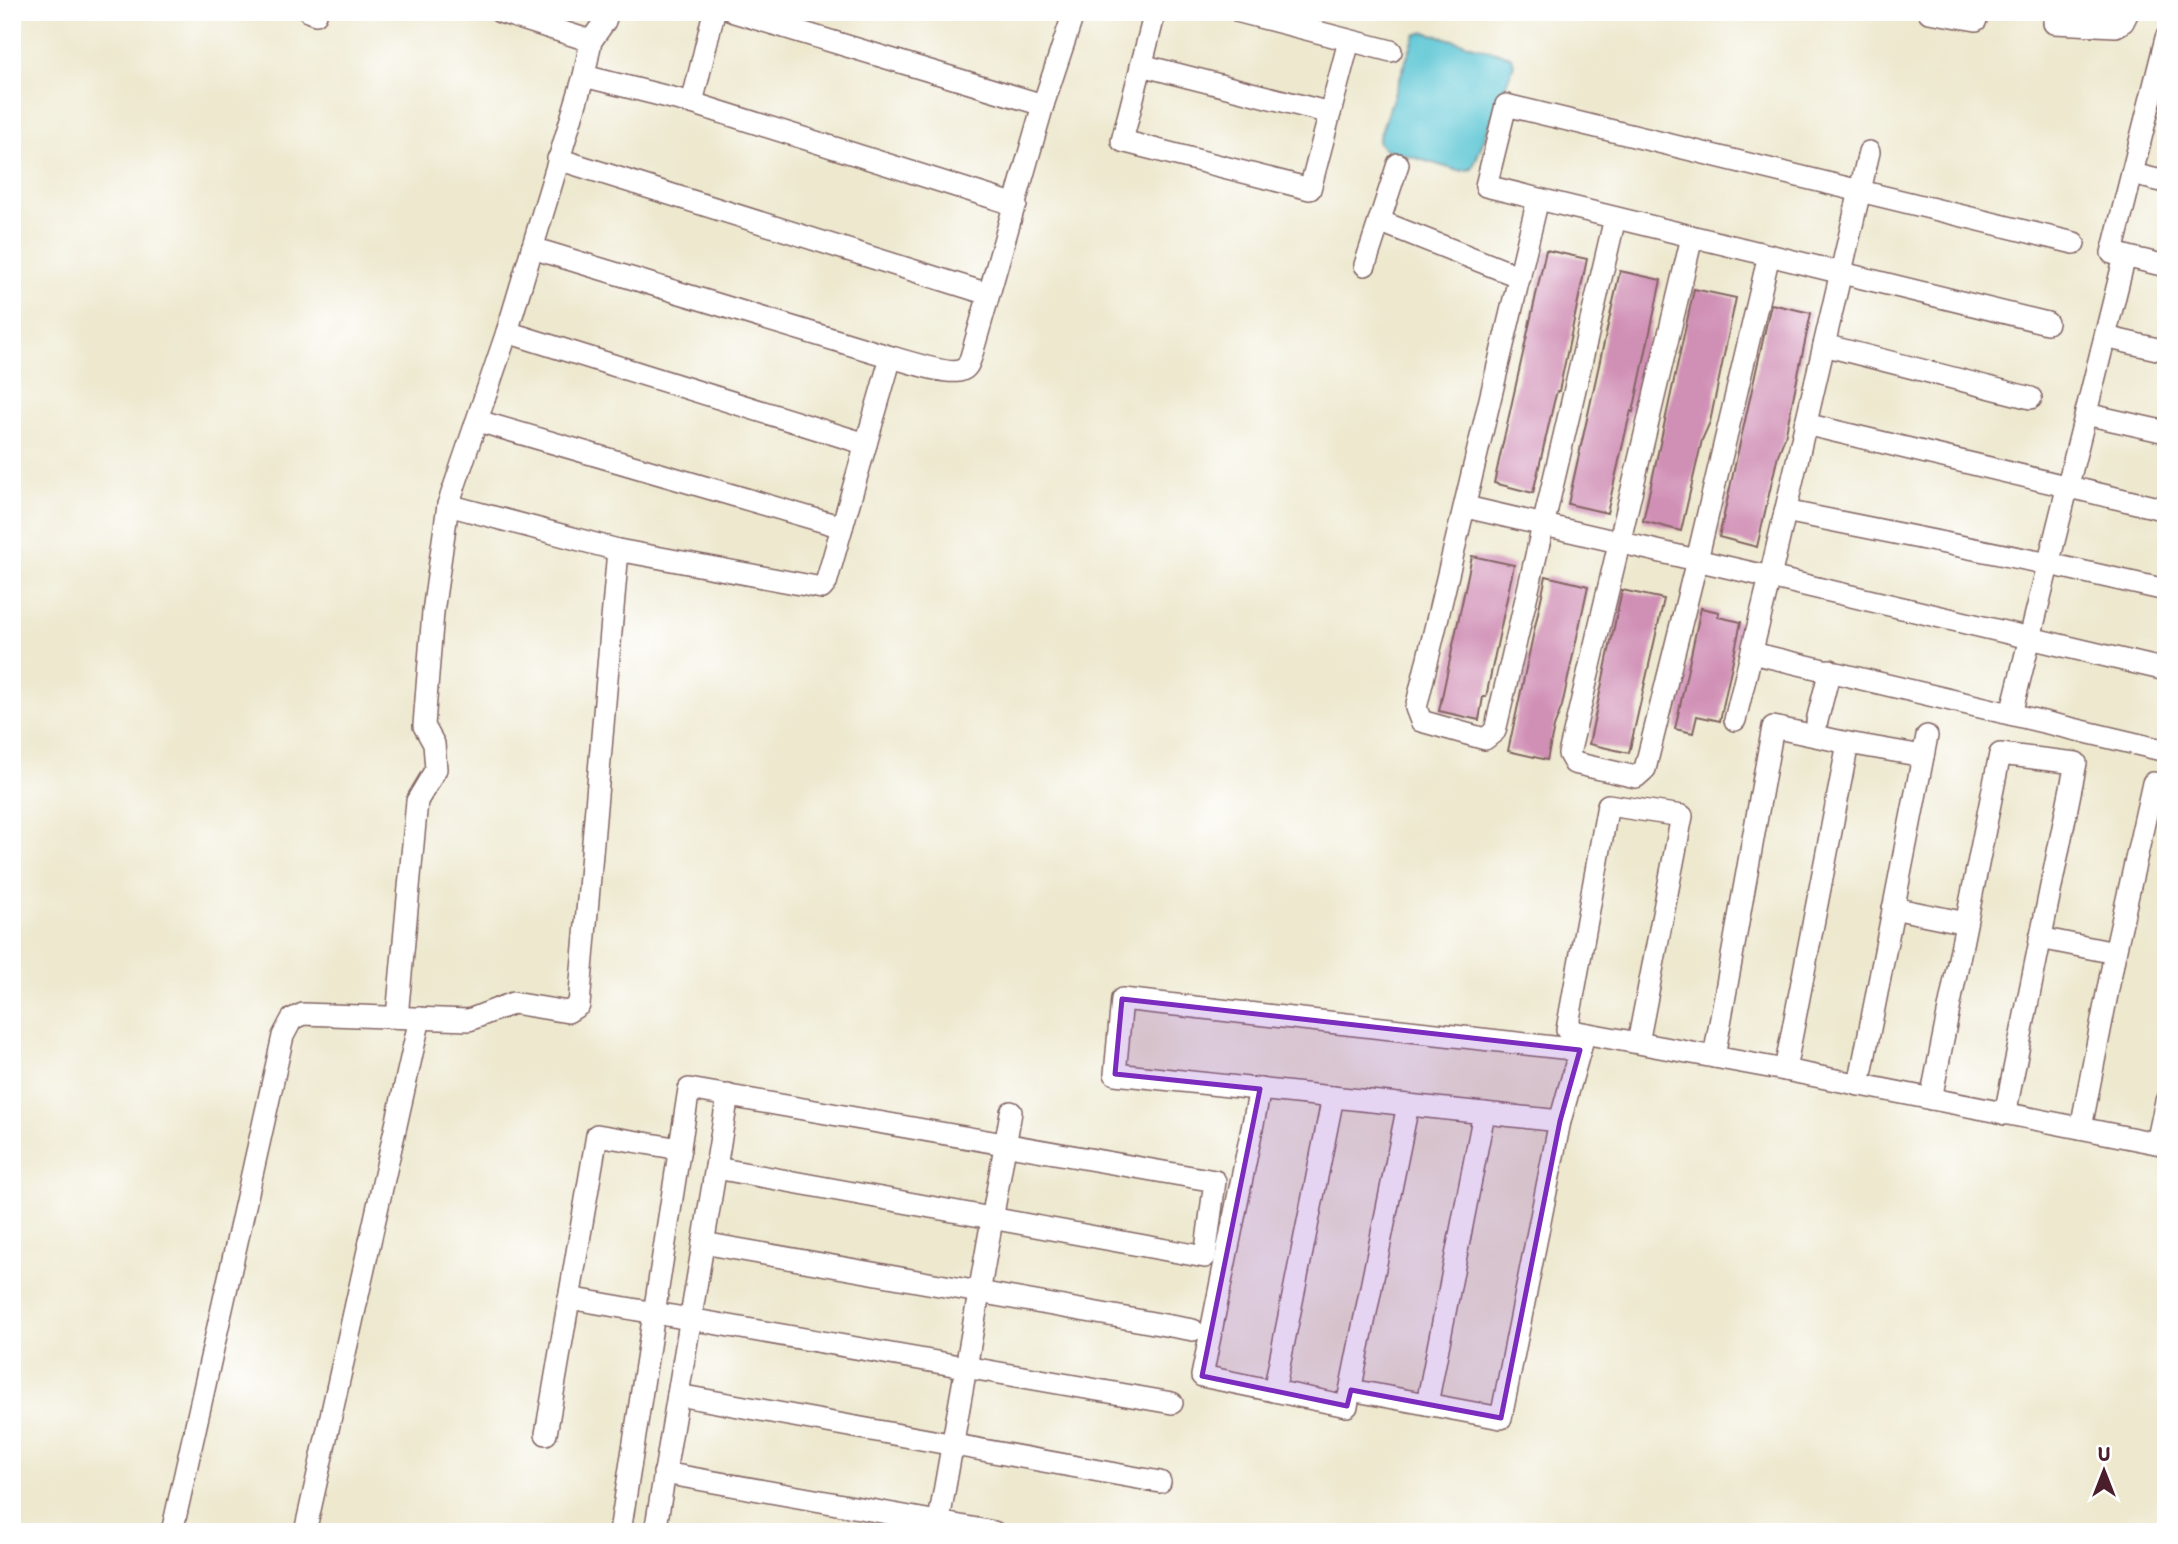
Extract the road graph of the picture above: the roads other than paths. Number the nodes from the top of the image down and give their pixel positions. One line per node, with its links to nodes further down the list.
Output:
1 (500, 12): 13 (street)
2 (608, 12): 13 (street)
3 (714, 12): 18 (street)
4 (734, 12): 20 (street)
5 (1155, 12): 16 (street)
6 (1240, 12): 14 (street)
7 (1929, 12): 8 (street)
8 (1977, 12)
9 (2055, 12): 10 (street)
10 (2128, 12)
11 (1068, 14): 20 (street)
12 (2166, 38): 19 (street)
13 (591, 41): 17 (street)
14 (1349, 41): 15 (street); 21 (street)
15 (1391, 51)
16 (1142, 65): 21 (street); 21 (street)
17 (584, 76): 18 (street); 23 (street)
18 (692, 103): 29 (street)
19 (2158, 103): 25 (street)
20 (1043, 105): 29 (street)
21 (1331, 113)
22 (1869, 152): 27 (street)
23 (558, 159): 34 (street); 41 (street)
24 (1398, 164): 31 (street)
25 (2132, 174): 26 (street); 36 (street)
26 (2166, 182)
27 (1860, 191): 28 (street); 33 (street); 39 (street)
28 (1538, 199): 30 (street); 40 (street)
29 (1016, 205): 41 (street)
30 (1615, 218): 32 (street); 59 (street)
31 (1379, 221): 37 (street); 40 (street)
32 (1692, 237): 35 (street); 61 (street)
33 (2074, 243)
34 (532, 248): 43 (street); 47 (street)
35 (1769, 255): 39 (street); 63 (street)
36 (2126, 256): 38 (street); 44 (street)
37 (1365, 265)
38 (2166, 266)
39 (1841, 273): 42 (street); 45 (street)
40 (1520, 277): 56 (street)
41 (988, 294): 47 (street)
42 (2047, 323)
43 (507, 332): 50 (street); 53 (street)
44 (2105, 337): 46 (street); 49 (street)
45 (1824, 345): 48 (street); 51 (street)
46 (2166, 351)
47 (891, 357): 53 (street)
48 (2031, 398)
49 (2086, 414): 52 (street); 54 (street)
50 (478, 421): 55 (street); 60 (street)
51 (1805, 424): 54 (street); 58 (street)
52 (2166, 432)
53 (866, 444): 60 (street)
54 (2068, 486): 57 (street); 64 (street)
55 (448, 505): 62 (street); 81 (street)
56 (1466, 507): 59 (street); 59 (street)
57 (2166, 510)
58 (1786, 511): 64 (street); 65 (street)
59 (1543, 525): 61 (street)
60 (842, 527): 62 (street)
61 (1619, 542): 63 (street); 63 (street)
62 (618, 551): 82 (street)
63 (1697, 560): 65 (street)
64 (2049, 564): 66 (street); 67 (street)
65 (1770, 577): 67 (street); 68 (street)
66 (2166, 590)
67 (2030, 639): 70 (street); 71 (street)
68 (1752, 653): 69 (street); 72 (street)
69 (1830, 670): 71 (street); 73 (street)
70 (2166, 670)
71 (2011, 713): 75 (street)
72 (1735, 720)
73 (1817, 721)
74 (1848, 743): 77 (street); 85 (street); 86 (street)
75 (2166, 751)
76 (2166, 786): 80 (street)
77 (1893, 908): 78 (street); 87 (street)
78 (1966, 923): 79 (street); 91 (street)
79 (2040, 938): 80 (street); 96 (street)
80 (2115, 953): 98 (street)
81 (397, 1017): 82 (street); 121 (street)
82 (420, 1018): 122 (street)
83 (1582, 1042): 84 (street); 84 (street); 88 (street); 97 (street)
84 (1638, 1043): 85 (street)
85 (1714, 1057): 86 (street)
86 (1784, 1070): 87 (street)
87 (1858, 1085): 91 (street)
88 (1260, 1089): 90 (street); 112 (street)
89 (728, 1096): 99 (street); 101 (street); 102 (street)
90 (1333, 1097): 93 (street); 112 (street)
91 (1931, 1099): 96 (street)
92 (2166, 1101): 100 (street)
93 (1408, 1105): 95 (street); 111 (street)
94 (1011, 1112): 99 (street)
95 (1484, 1113): 97 (street); 115 (street)
96 (2006, 1114): 98 (street)
97 (1560, 1121): 115 (street)
98 (2081, 1128): 100 (street)
99 (1005, 1144): 103 (street); 103 (street)
100 (2162, 1144)
101 (680, 1149): 106 (street); 107 (street)
102 (716, 1168): 103 (street); 104 (street)
103 (992, 1219): 105 (street)
104 (703, 1243): 105 (street); 108 (street)
105 (979, 1292): 109 (street); 110 (street)
106 (569, 1298): 107 (street); 116 (street)
107 (654, 1313): 108 (street); 123 (street)
108 (690, 1319): 110 (street); 113 (street)
109 (1193, 1330)
110 (966, 1367): 114 (street); 117 (street)
111 (1351, 1390): 112 (street); 115 (street)
112 (1274, 1391)
113 (678, 1395): 117 (street); 118 (street)
114 (1172, 1403)
115 (1427, 1404)
116 (546, 1434)
117 (953, 1444): 119 (street); 120 (street)
118 (664, 1474): 120 (street); 124 (street)
119 (1160, 1482)
120 (938, 1527): 125 (street)
121 (173, 1532)
122 (305, 1532)
123 (620, 1532)
124 (655, 1532)
125 (994, 1532)

